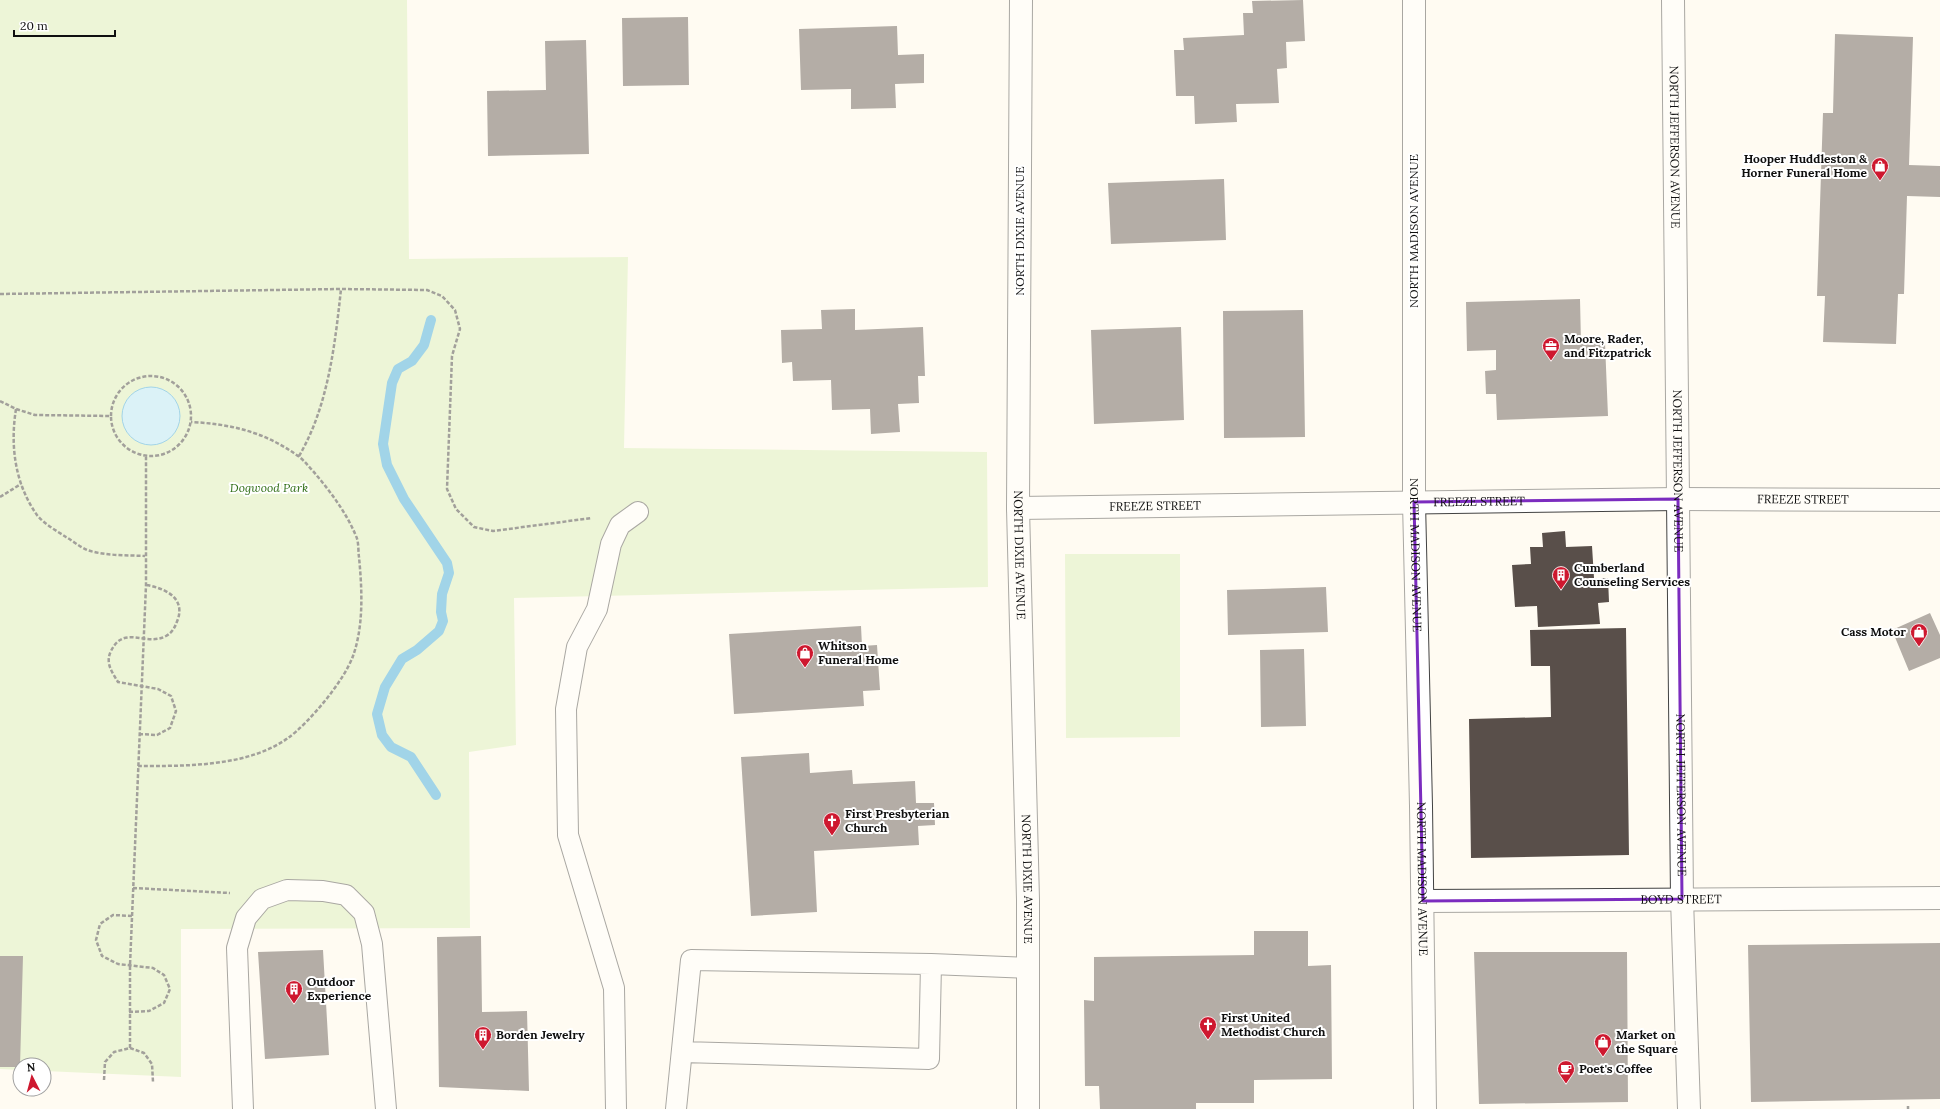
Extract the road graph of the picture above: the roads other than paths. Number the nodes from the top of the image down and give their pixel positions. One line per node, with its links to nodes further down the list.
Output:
1 (1021, 0): 7 (street, NORTH DIXIE AVENUE)
2 (1414, 0): 6 (street, NORTH MADISON AVENUE)
3 (1674, 0): 4 (street, NORTH JEFFERSON AVENUE)
4 (1678, 499): 5 (street, FREEZE STREET); 6 (street, FREEZE STREET); 10 (street, NORTH JEFFERSON AVENUE)
5 (1940, 500)
6 (1414, 502): 7 (street, FREEZE STREET); 11 (street, NORTH MADISON AVENUE)
7 (1018, 508): 13 (street, NORTH DIXIE AVENUE)
8 (638, 512): 17 (lane)
9 (1940, 898): 10 (street, BOYD STREET)
10 (1682, 899): 11 (street, BOYD STREET); 21 (street, NORTH JEFFERSON AVENUE)
11 (1423, 901): 20 (street, NORTH MADISON AVENUE)
12 (931, 964): 13 (lane); 14 (lane); 14 (lane)
13 (1029, 968): 19 (street, NORTH DIXIE AVENUE)
14 (682, 1052): 18 (lane)
15 (243, 1109): 16 (lane)
16 (386, 1109)
17 (616, 1109)
18 (676, 1109)
19 (1028, 1109)
20 (1426, 1109)
21 (1689, 1109)

